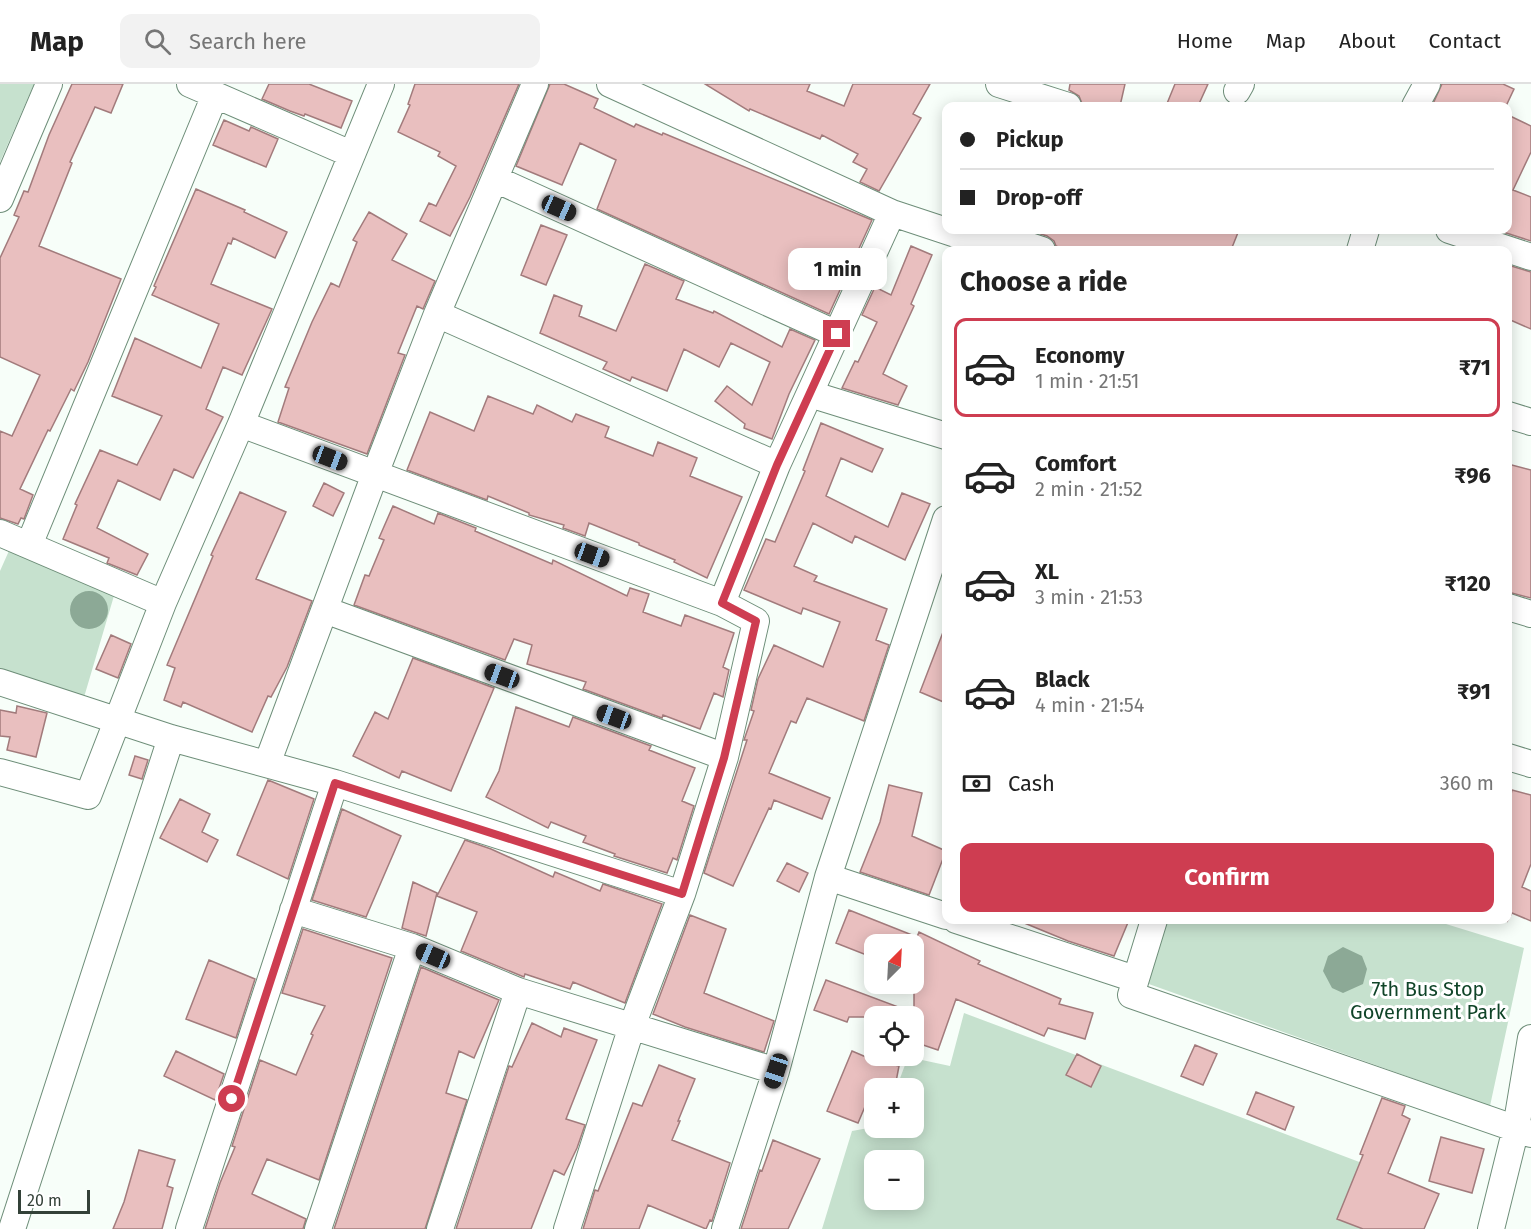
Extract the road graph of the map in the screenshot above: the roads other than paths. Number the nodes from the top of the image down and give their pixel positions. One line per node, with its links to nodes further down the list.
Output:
1 (49, 84): 14 (street)
2 (189, 84): 9 (street)
3 (381, 84): 12 (street)
4 (535, 84): 13 (street)
5 (610, 84): 15 (street)
6 (630, 84): 16 (street)
7 (999, 84): 10 (street)
8 (1427, 84): 11 (street)
9 (215, 95): 12 (street); 36 (street)
10 (1055, 102)
11 (1418, 102)
12 (351, 154): 31 (street)
13 (495, 179): 26 (street); 27 (street)
14 (0, 199)
15 (892, 213): 17 (street); 27 (street)
16 (942, 217)
17 (942, 230)
18 (956, 234): 21 (street)
19 (992, 234): 22 (street)
20 (1461, 234): 23 (street)
21 (992, 246)
22 (1029, 246)
23 (1498, 246)
24 (1512, 251): 25 (street)
25 (1531, 257)
26 (437, 314): 33 (street); 34 (street)
27 (837, 334): 28 (street)
28 (810, 394): 32 (street); 33 (street)
29 (1512, 416): 30 (street)
30 (1531, 422)
31 (241, 424): 34 (street); 39 (street)
32 (942, 435)
33 (777, 465): 40 (street)
34 (375, 474): 40 (street); 42 (street)
35 (0, 533): 36 (street)
36 (29, 545): 39 (street)
37 (942, 547): 38 (street)
38 (937, 581): 53 (street)
39 (163, 603): 45 (street)
40 (722, 603): 47 (street)
41 (1512, 608): 43 (street)
42 (325, 610): 47 (street); 49 (street)
43 (1531, 614)
44 (0, 682): 45 (street)
45 (117, 721): 46 (street); 51 (street)
46 (171, 738): 49 (street); 66 (street)
47 (724, 758): 54 (street)
48 (1512, 758): 50 (street)
49 (267, 764): 52 (street)
50 (1531, 764)
51 (0, 772)
52 (335, 783): 54 (street); 55 (street)
53 (828, 877): 56 (street); 64 (street)
54 (682, 894): 62 (street)
55 (293, 910): 59 (street); 67 (street)
56 (942, 915)
57 (975, 924): 60 (street)
58 (1153, 924): 60 (street)
59 (412, 947): 61 (street); 68 (street)
60 (1135, 979): 65 (street)
61 (518, 991): 62 (street); 69 (street)
62 (632, 1026): 64 (street); 70 (street)
63 (1531, 1038): 65 (street)
64 (776, 1071): 71 (street)
65 (1524, 1131): 72 (street)
66 (12, 1229)
67 (189, 1229)
68 (318, 1229)
69 (440, 1229)
70 (567, 1229)
71 (725, 1229)
72 (1491, 1229)

